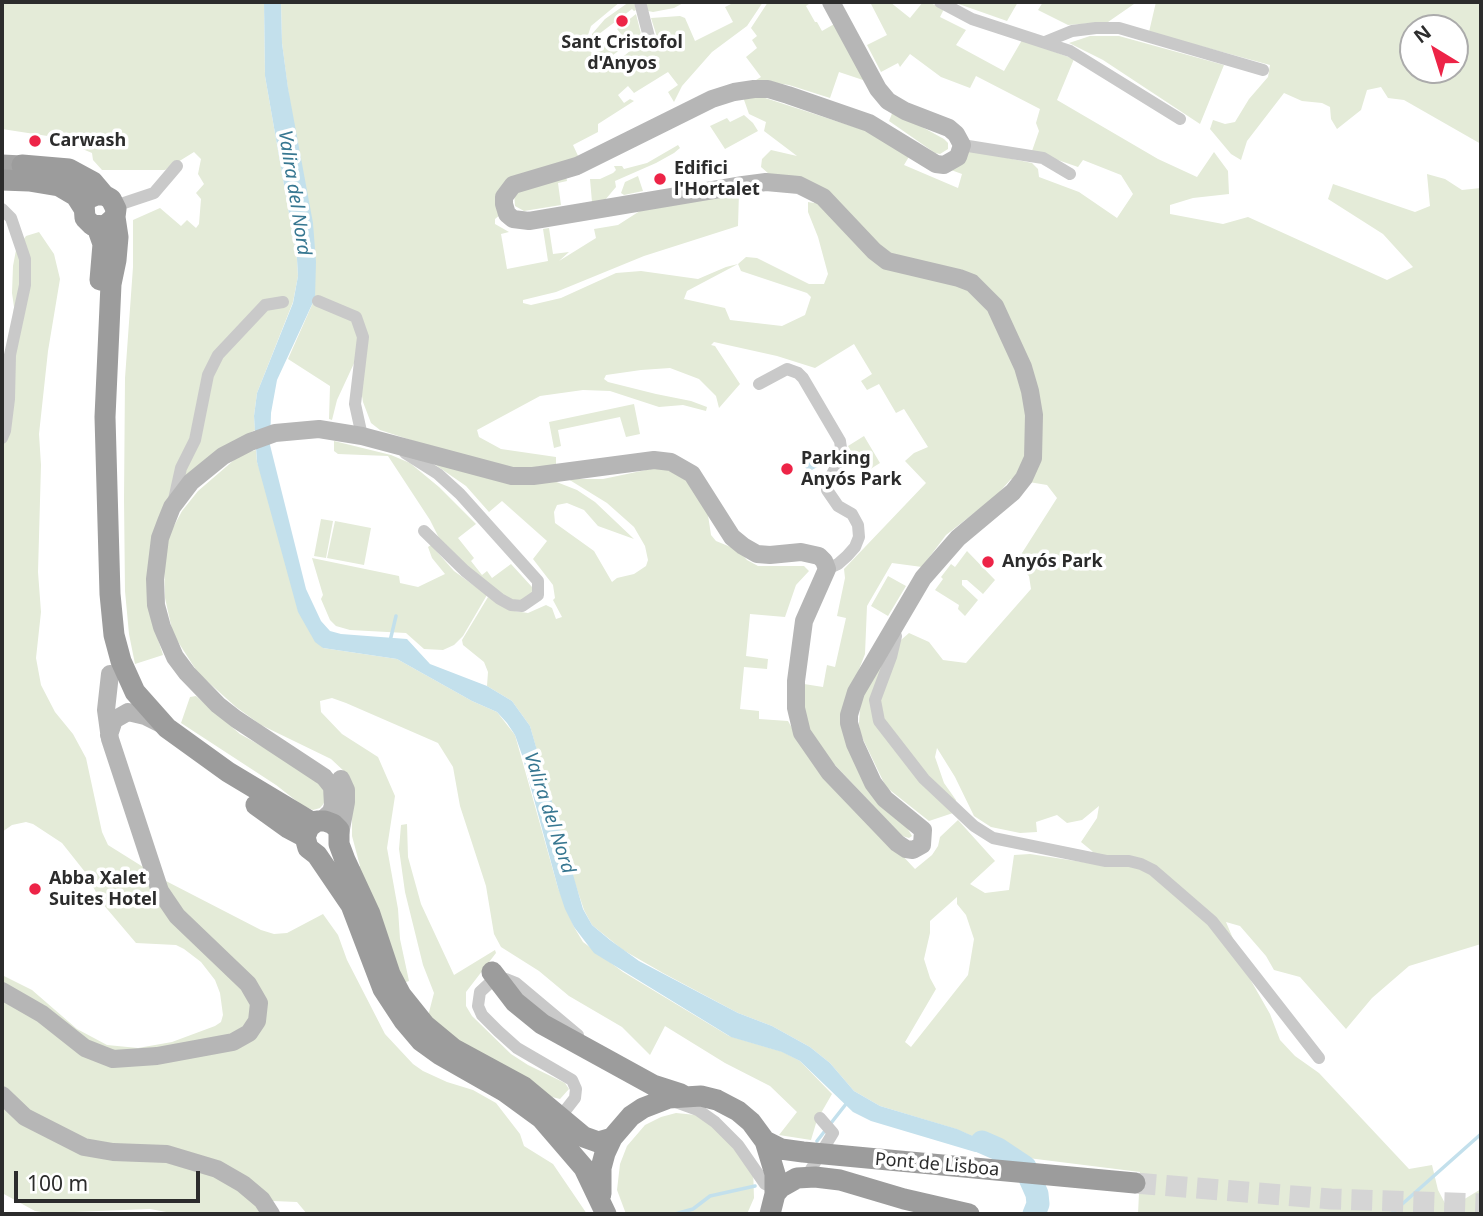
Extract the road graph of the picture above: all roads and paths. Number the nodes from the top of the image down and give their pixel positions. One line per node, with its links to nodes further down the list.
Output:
1 (640, 2): 4 (street)
2 (831, 2): 8 (main road)
3 (940, 2): 5 (street)
4 (649, 37)
5 (1045, 42): 6 (street); 7 (street)
6 (1263, 69)
7 (1180, 119)
8 (962, 145): 11 (street); 24 (main road)
9 (12, 164): 14 (highway)
10 (177, 166): 14 (street)
11 (1070, 174)
12 (2, 180): 14 (highway)
13 (2, 209): 19 (street)
14 (108, 211): 25 (highway); 26 (highway)
15 (283, 302): 21 (street)
16 (318, 302): 18 (street)
17 (759, 384): 23 (street)
18 (357, 435): 20 (main road); 21 (main road)
19 (2, 438)
20 (390, 444): 22 (street); 23 (main road)
21 (172, 507): 27 (main road)
22 (424, 531)
23 (827, 569): 24 (main road)
24 (893, 629): 34 (street)
25 (110, 674): 26 (highway); 28 (main road)
26 (147, 721): 28 (main road); 29 (highway)
27 (247, 727): 29 (main road); 30 (main road)
28 (110, 741): 33 (main road)
29 (307, 827): 30 (highway); 31 (highway)
30 (340, 839): 31 (highway); 38 (highway)
31 (322, 862): 41 (highway)
32 (492, 972): 35 (highway)
33 (2, 991)
34 (1319, 1058)
35 (614, 1063): 37 (highway); 39 (highway)
36 (2, 1095): 47 (main road)
37 (685, 1096): 39 (highway); 43 (highway)
38 (561, 1116): 40 (street); 41 (highway)
39 (631, 1116): 42 (highway)
40 (821, 1118)
41 (571, 1137): 42 (highway); 46 (highway)
42 (612, 1138): 46 (highway)
43 (765, 1141): 44 (highway, Pont de Lisboa); 45 (highway)
44 (1135, 1183)
45 (773, 1204): 48 (highway, Pont de Lisboa)
46 (604, 1209)
47 (271, 1214)
48 (969, 1214)

